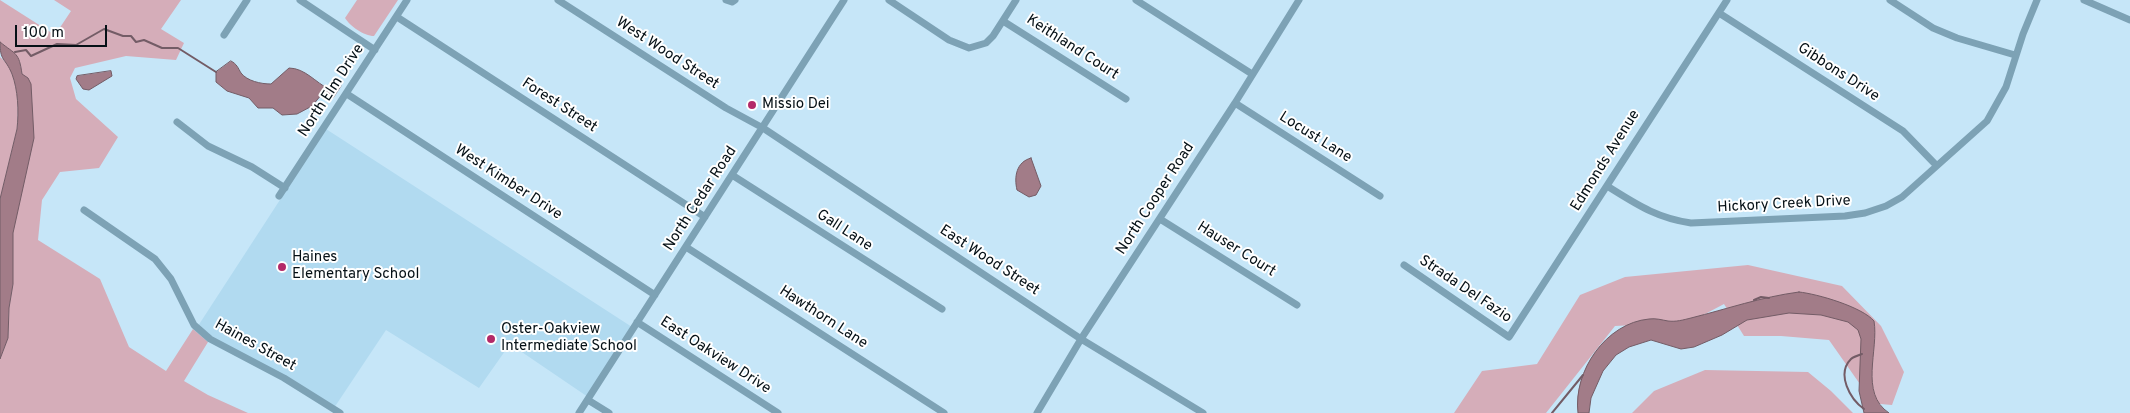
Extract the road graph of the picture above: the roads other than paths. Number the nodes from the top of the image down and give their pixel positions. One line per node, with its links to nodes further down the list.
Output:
1 (247, 0): 18 (street)
2 (300, 0): 19 (street)
3 (407, 0): 15 (street, North Elm Drive)
4 (558, 0): 26 (street, West Wood Street)
5 (844, 0): 26 (street, North Cedar Road)
6 (889, 0): 17 (street)
7 (1016, 0): 17 (street)
8 (1136, 0): 21 (street)
9 (1299, 0): 21 (street, North Cooper Road)
10 (1727, 0): 14 (street, Edmonds Avenue)
11 (1890, 0): 20 (street)
12 (2037, 0): 20 (street, Hickory Creek Drive)
13 (2084, 0): 16 (street)
14 (1719, 13): 27 (street, Gibbons Drive); 29 (street, Edmonds Avenue)
15 (397, 17): 19 (street, North Elm Drive); 34 (street, Forest Street)
16 (2130, 20)
17 (1003, 21): 23 (street, Keithland Court)
18 (224, 35)
19 (375, 50): 22 (street, North Elm Drive)
20 (2015, 55): 27 (street, Hickory Creek Drive)
21 (1252, 74): 24 (street, North Cooper Road)
22 (347, 94): 30 (street, North Elm Drive); 38 (street, West Kimber Drive)
23 (1126, 99)
24 (1235, 104): 32 (street, Locust Lane); 35 (street, North Cooper Road)
25 (177, 122): 30 (street)
26 (762, 128): 28 (street, North Cedar Road); 43 (street, East Wood Street)
27 (1936, 165): 29 (street, Hickory Creek Drive)
28 (732, 175): 34 (street, North Cedar Road); 40 (street, Gall Lane)
29 (1607, 186): 42 (street, Edmonds Avenue)
30 (285, 188): 31 (street, North Elm Drive)
31 (279, 196)
32 (1380, 196)
33 (84, 210): 45 (street, Haines Street)
34 (706, 217): 36 (street, North Cedar Road)
35 (1160, 219): 39 (street, Hauser Court); 43 (street, North Cooper Road)
36 (686, 247): 38 (street, North Cedar Road); 49 (street, Hawthorn Lane)
37 (1404, 266): 42 (street, Strada Del Fazio)
38 (655, 295): 41 (street, North Cedar Road)
39 (1297, 305)
40 (942, 310)
41 (637, 322): 44 (street, North Cedar Road); 48 (street, East Oakview Drive)
42 (1509, 337)
43 (1081, 339): 50 (street, North Cooper Road); 51 (street, East Wood Street)
44 (588, 400): 46 (street, North Cedar Road); 47 (street)
45 (340, 413)
46 (579, 413)
47 (609, 413)
48 (778, 413)
49 (944, 413)
50 (1037, 413)
51 (1203, 413)

